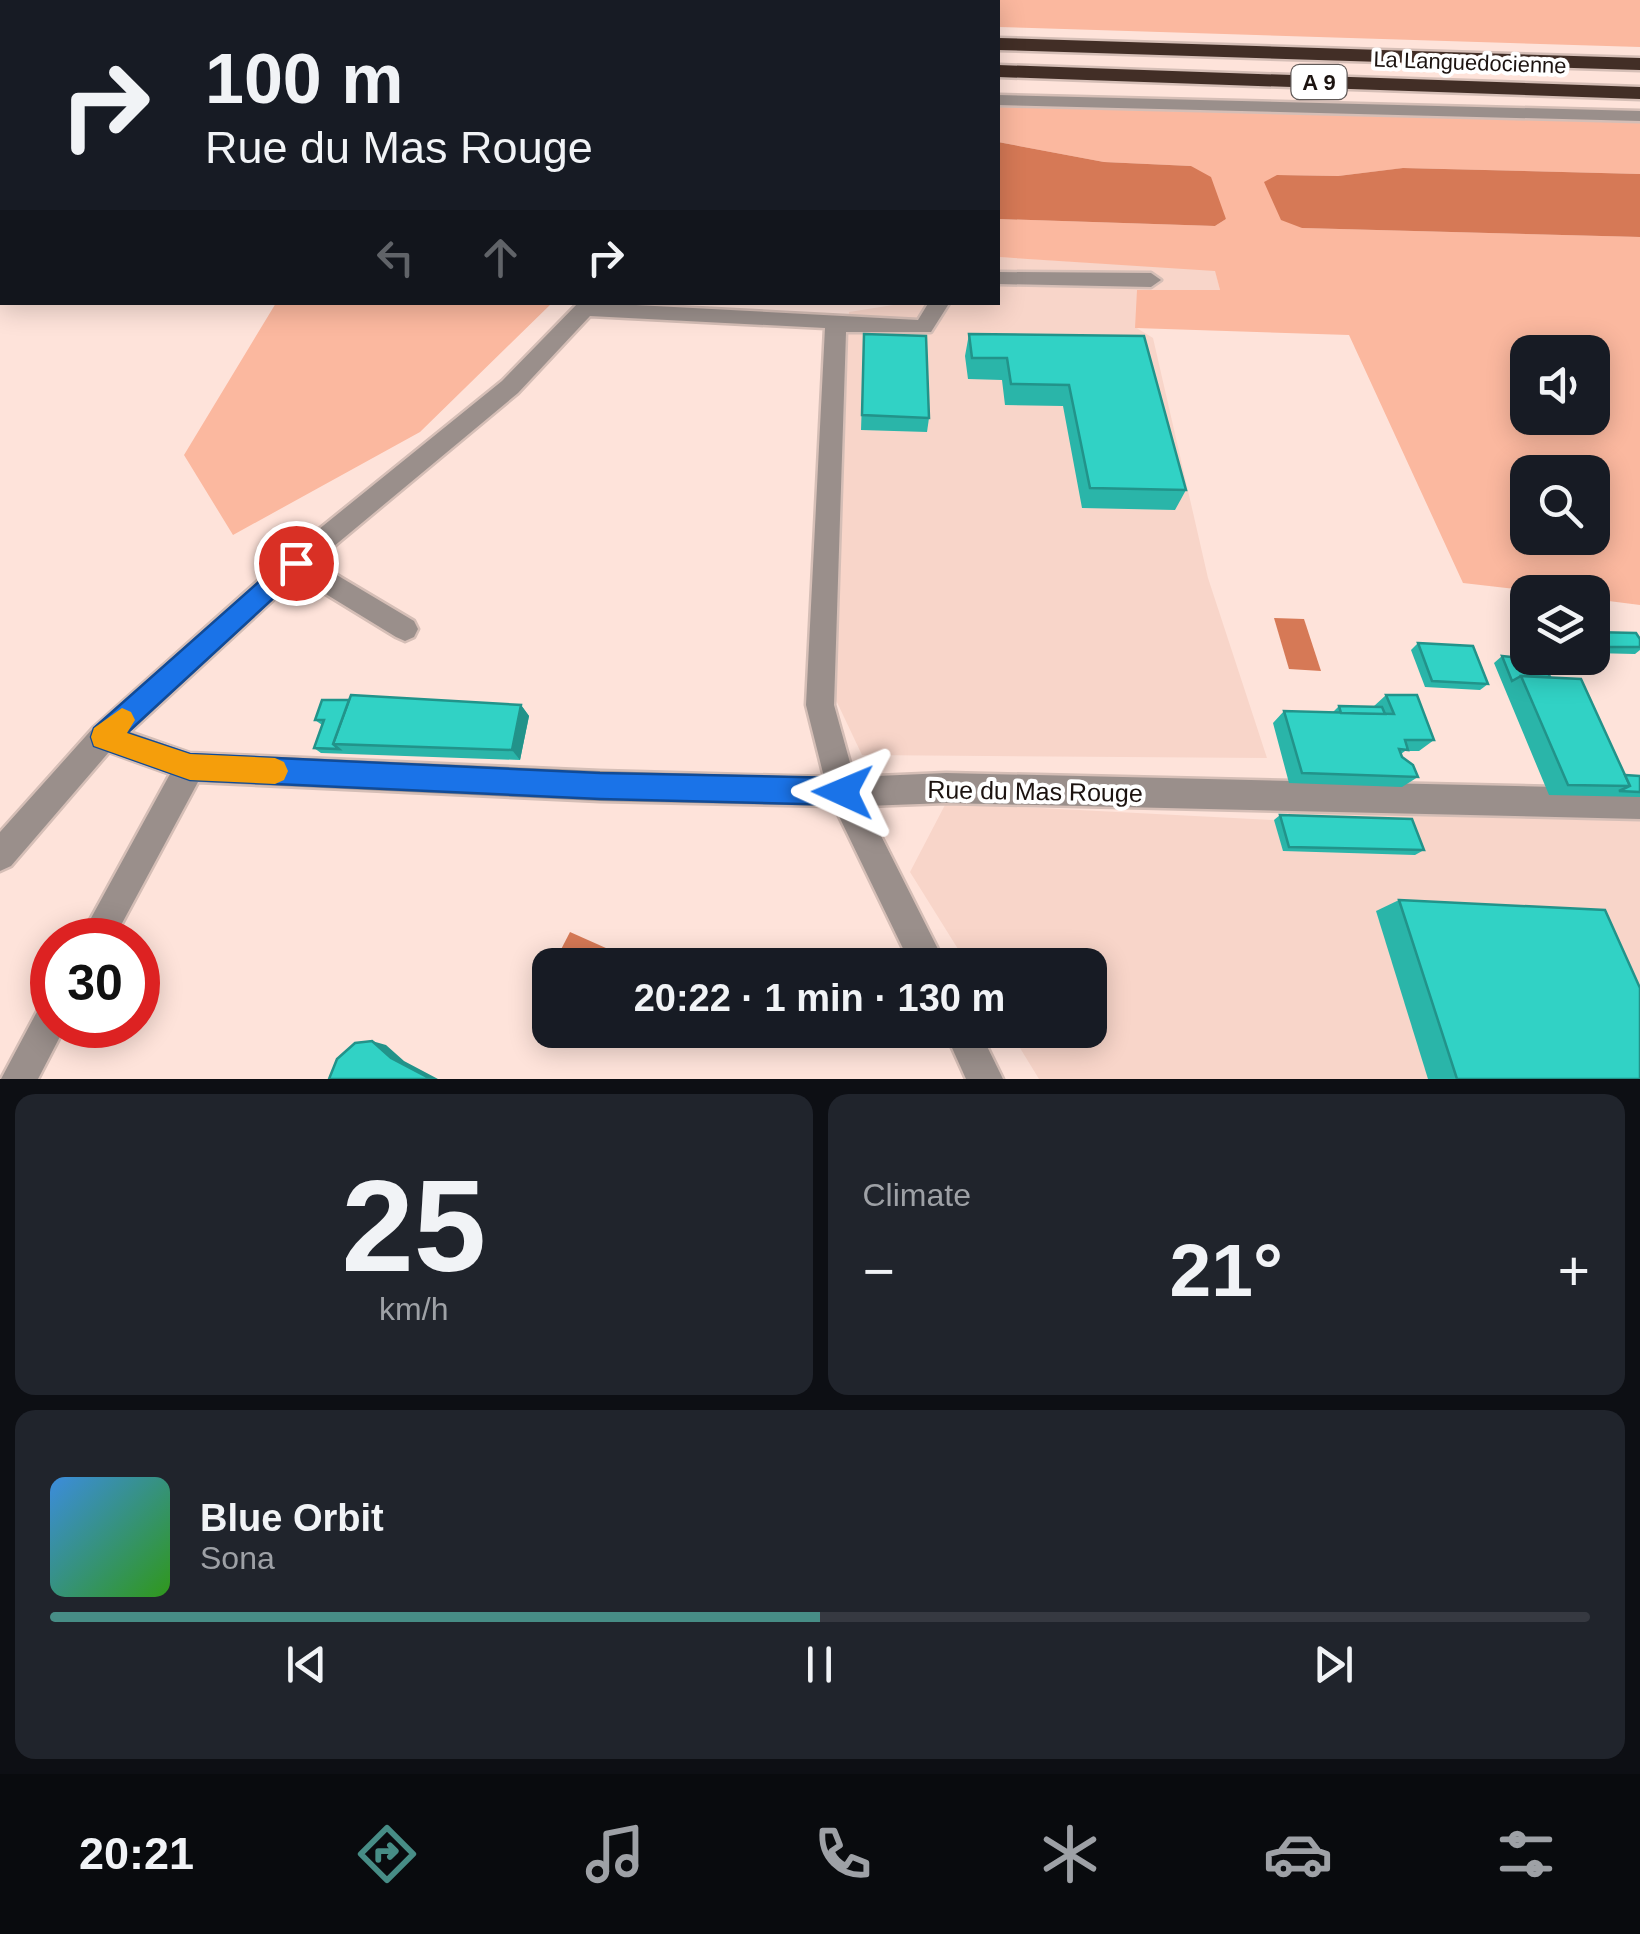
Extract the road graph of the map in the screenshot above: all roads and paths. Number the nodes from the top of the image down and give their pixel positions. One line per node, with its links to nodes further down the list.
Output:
1 (1000, 44): 2 (highway, La Languedocienne / A 9)
2 (1640, 64)
3 (1000, 71): 4 (highway, La Languedocienne / A 9)
4 (1640, 93)
5 (1000, 100): 6 (street)
6 (1640, 116)
7 (1000, 278): 8 (street)
8 (1152, 280)
9 (938, 305): 11 (street)
10 (589, 306): 11 (street); 12 (street)
11 (836, 321): 16 (street)
12 (296, 563): 13 (street); 14 (street)
13 (405, 628)
14 (104, 737): 15 (street, Rue du Mas Rouge); 18 (street)
15 (190, 767): 16 (street, Rue du Mas Rouge); 19 (street)
16 (843, 792): 17 (street, Rue du Mas Rouge); 20 (street)
17 (1640, 804)
18 (0, 855)
19 (107, 918)
20 (921, 948)
21 (36, 1048): 23 (street)
22 (970, 1048): 24 (street)
23 (19, 1079)
24 (986, 1079)

